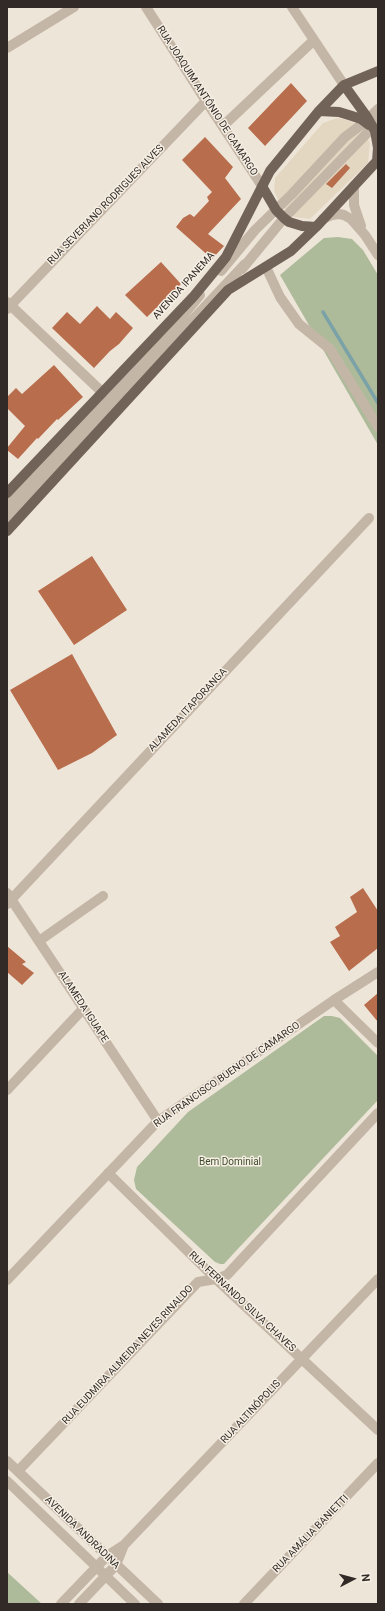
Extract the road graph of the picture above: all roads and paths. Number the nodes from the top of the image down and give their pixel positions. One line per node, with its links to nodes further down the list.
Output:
1 (59, 7): 5 (street)
2 (74, 7): 5 (street)
3 (292, 7): 6 (street)
4 (150, 10): 10 (street, RUA JOAQUIM ANTÔNIO DE CAMARGO)
5 (53, 20): 7 (street)
6 (314, 40): 9 (street); 14 (street)
7 (7, 48)
8 (378, 71): 9 (main road, AVENIDA IPANEMA)
9 (344, 85): 12 (main road, AVENIDA IPANEMA); 13 (main road)
10 (206, 101): 14 (street, RUA JOAQUIM ANTÔNIO DE CAMARGO); 28 (street, RUA SEVERIANO RODRIGUES ALVES)
11 (378, 109): 13 (street)
12 (319, 111): 13 (main road); 16 (main road, AVENIDA IPANEMA)
13 (371, 123): 15 (main road); 18 (street); 19 (street)
14 (223, 126): 16 (street, RUA JOAQUIM ANTÔNIO DE CAMARGO)
15 (378, 160): 17 (main road)
16 (262, 186): 18 (main road); 24 (main road, AVENIDA IPANEMA)
17 (354, 186): 20 (main road); 22 (street)
18 (272, 214): 19 (main road); 24 (street); 32 (street)
19 (284, 218): 21 (main road); 25 (street)
20 (323, 219): 21 (main road); 22 (street)
21 (316, 227): 26 (main road)
22 (365, 235): 23 (street)
23 (378, 255)
24 (226, 257): 29 (main road, AVENIDA IPANEMA)
25 (245, 264): 27 (street); 33 (street)
26 (266, 267): 27 (main road); 30 (street)
27 (228, 290): 35 (main road)
28 (8, 306): 29 (street)
29 (102, 392): 31 (main road, AVENIDA IPANEMA)
30 (378, 427)
31 (7, 494)
32 (7, 505)
33 (7, 518)
34 (369, 518): 37 (street, ALAMEDA ITAPORANGA)
35 (7, 531)
36 (103, 896): 38 (street)
37 (8, 899): 38 (street, ALAMEDA IGUAPE)
38 (40, 940): 41 (street, ALAMEDA IGUAPE)
39 (378, 972): 40 (street, RUA FRANCISCO BUENO DE CAMARGO)
40 (334, 1000): 42 (street); 45 (street, RUA FRANCISCO BUENO DE CAMARGO)
41 (83, 1009): 43 (street); 45 (street, ALAMEDA IGUAPE)
42 (378, 1043)
43 (7, 1090)
44 (378, 1113): 47 (street, RUA EUDMIRA ALMEIDA NEVES RINALDO)
45 (158, 1121): 46 (street, RUA FRANCISCO BUENO DE CAMARGO)
46 (108, 1173): 47 (street, RUA FERNANDO SILVA CHAVES); 49 (street, RUA FRANCISCO BUENO DE CAMARGO)
47 (216, 1279): 50 (street, RUA FERNANDO SILVA CHAVES); 54 (street, RUA EUDMIRA ALMEIDA NEVES RINALDO)
48 (378, 1279): 50 (street, RUA ALTINÓPOLIS)
49 (7, 1280)
50 (302, 1358): 51 (street, RUA FERNANDO SILVA CHAVES); 56 (street, RUA ALTINÓPOLIS)
51 (378, 1430)
52 (7, 1461): 54 (street, AVENIDA ANDRADINA)
53 (378, 1463): 65 (street, RUA AMÁLIA BANIETTI)
54 (18, 1472): 57 (street, AVENIDA ANDRADINA)
55 (7, 1481): 59 (street, AVENIDA ANDRADINA)
56 (124, 1545): 57 (street, RUA ALTINÓPOLIS); 58 (street, RUA ALTINÓPOLIS)
57 (107, 1556): 58 (street, AVENIDA ANDRADINA); 59 (street, RUA ALTINÓPOLIS)
58 (116, 1565): 60 (street, RUA ALTINÓPOLIS); 64 (street, AVENIDA ANDRADINA)
59 (97, 1566): 60 (street, AVENIDA ANDRADINA); 61 (street, RUA ALTINÓPOLIS)
60 (106, 1575): 62 (street, RUA ALTINÓPOLIS); 63 (street, AVENIDA ANDRADINA)
61 (61, 1604)
62 (79, 1604)
63 (135, 1604)
64 (158, 1604)
65 (244, 1604)

